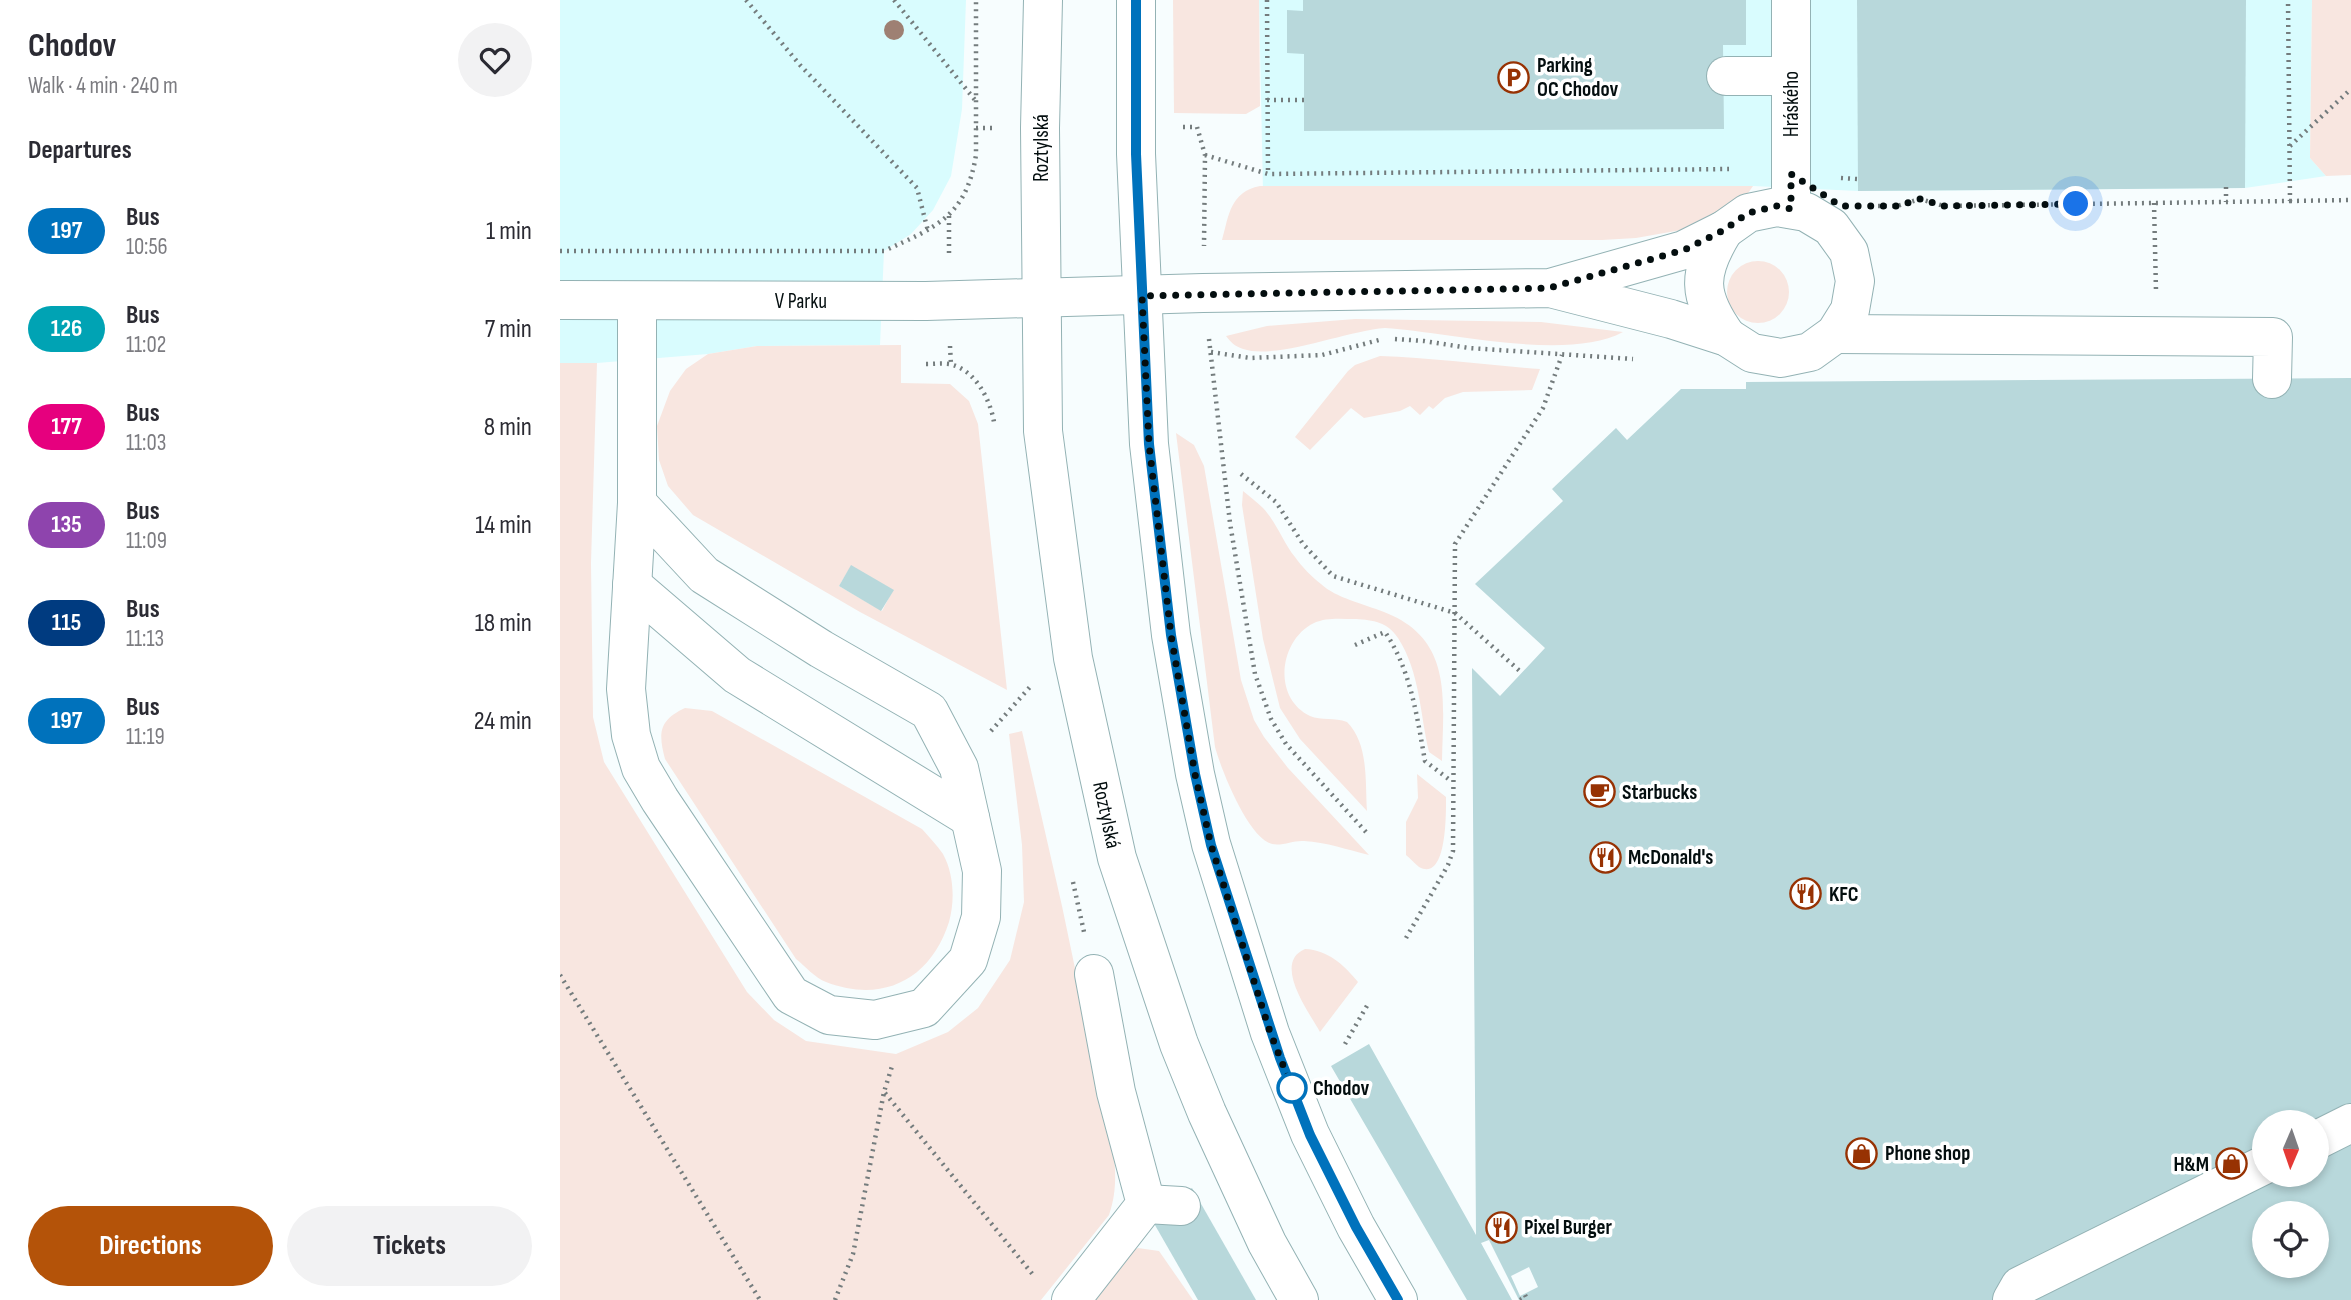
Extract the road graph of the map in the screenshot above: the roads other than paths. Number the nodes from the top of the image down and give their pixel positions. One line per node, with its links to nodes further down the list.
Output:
1 (1043, 0): 9 (main road, Roztylská)
2 (1136, 0): 10 (main road)
3 (1791, 0): 5 (main road, Hráského)
4 (1726, 76): 5 (main road)
5 (1791, 76): 6 (main road, Hráského)
6 (1791, 191): 7 (main road); 13 (main road)
7 (1724, 230): 8 (main road); 14 (main road)
8 (1549, 288): 10 (main road); 14 (main road)
9 (1042, 296): 10 (main road); 12 (main road, V Parku); 24 (main road, Roztylská)
10 (1142, 296): 25 (main road)
11 (560, 300): 12 (main road, V Parku)
12 (637, 301): 16 (main road)
13 (1835, 334): 14 (main road); 15 (main road)
14 (1727, 337)
15 (2272, 379)
16 (637, 503): 17 (main road); 18 (main road)
17 (632, 585): 18 (main road); 18 (main road)
18 (970, 818)
19 (1094, 974): 23 (main road)
20 (2351, 1123): 21 (main road)
21 (2329, 1133)
22 (2252, 1171): 26 (main road)
23 (1071, 1300)
24 (1299, 1300)
25 (1398, 1300)
26 (2012, 1300)

